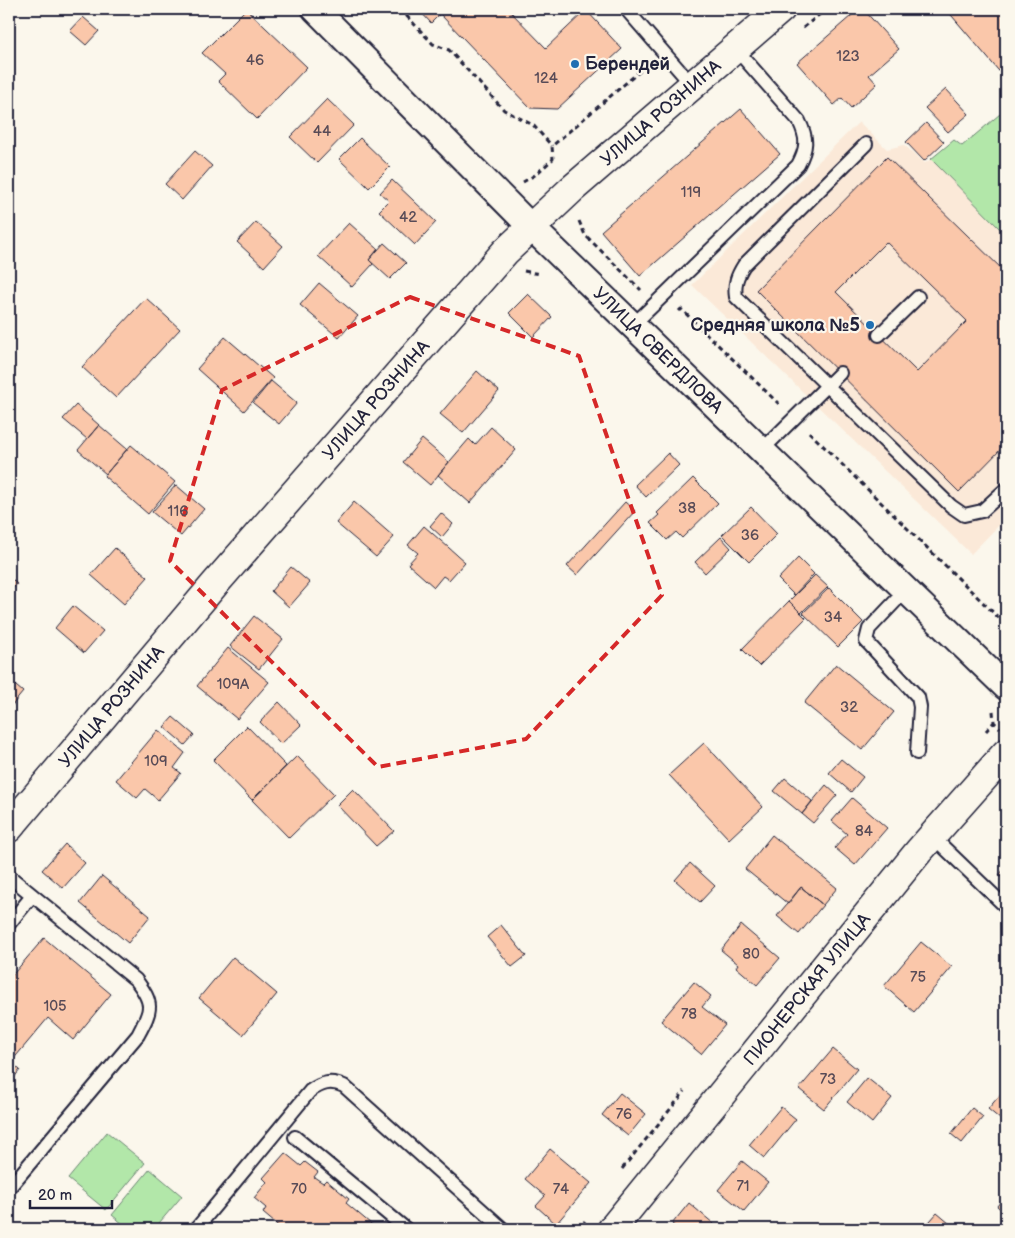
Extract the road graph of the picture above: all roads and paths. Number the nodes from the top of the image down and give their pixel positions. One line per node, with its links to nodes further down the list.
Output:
1 (315, 9): 11 (street, УЛИЦА СВЕРДЛОВА)
2 (400, 9): 9 (path)
3 (626, 9): 6 (lane)
4 (781, 9): 5 (main road, УЛИЦА РОЗНИНА)
5 (735, 48): 7 (main road, УЛИЦА РОЗНИНА); 13 (lane)
6 (666, 55): 7 (lane); 9 (path)
7 (692, 85): 11 (main road, УЛИЦА РОЗНИНА)
8 (866, 144): 16 (lane)
9 (552, 146): 10 (path)
10 (518, 180)
11 (531, 226): 13 (street, УЛИЦА СВЕРДЛОВА); 23 (main road, УЛИЦА РОЗНИНА)
12 (918, 296): 14 (lane)
13 (632, 325): 17 (street, УЛИЦА СВЕРДЛОВА)
14 (879, 335)
15 (840, 373): 16 (lane)
16 (826, 387): 17 (lane); 18 (lane)
17 (762, 450): 19 (street, УЛИЦА СВЕРДЛОВА)
18 (1006, 489)
19 (906, 590): 20 (street, УЛИЦА СВЕРДЛОВА); 21 (lane)
20 (1006, 687)
21 (917, 753)
22 (1006, 753): 24 (main road, ПИОНЕРСКАЯ УЛИЦА)
23 (9, 828)
24 (932, 836): 27 (lane); 34 (main road, ПИОНЕРСКАЯ УЛИЦА)
25 (9, 876): 26 (lane)
26 (32, 896): 28 (lane); 30 (lane)
27 (1006, 907)
28 (9, 924)
29 (295, 1137): 32 (lane)
30 (9, 1188)
31 (196, 1229): 33 (lane)
32 (406, 1229)
33 (503, 1229)
34 (612, 1229)

